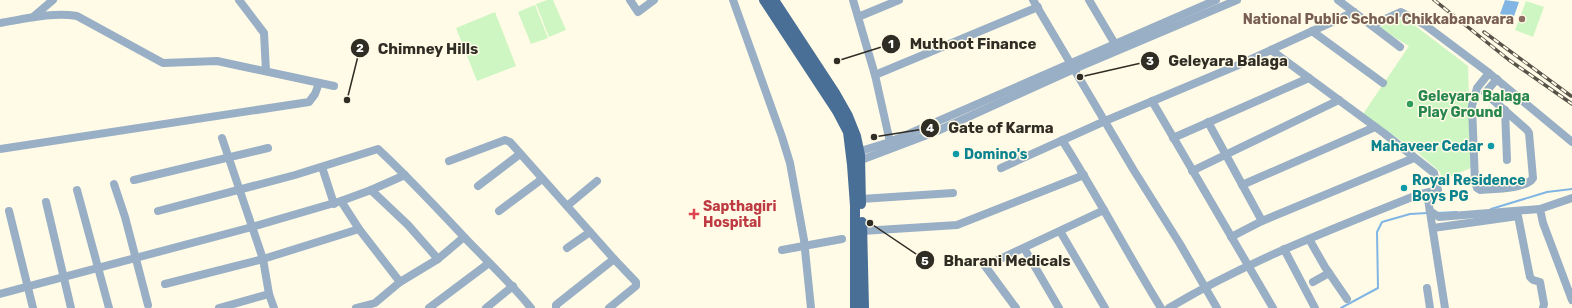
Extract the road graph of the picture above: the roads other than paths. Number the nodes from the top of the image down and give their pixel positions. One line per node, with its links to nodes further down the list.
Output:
1 (53, 0): 17 (street)
2 (240, 0): 26 (street)
3 (630, 0): 4 (street)
4 (654, 0)
5 (733, 0): 94 (street)
6 (764, 0): 52 (main road)
7 (774, 0): 52 (main road)
8 (853, 0): 18 (street)
9 (899, 0): 18 (street)
10 (1033, 0): 15 (street)
11 (1090, 0): 22 (street)
12 (1216, 0): 22 (street)
13 (1237, 0): 25 (street)
14 (1338, 0): 16 (street)
15 (1038, 8): 25 (street); 28 (street)
16 (1354, 12): 20 (street); 21 (street)
17 (33, 17): 19 (street); 26 (street)
18 (858, 17): 28 (street)
19 (0, 24)
20 (1372, 25): 23 (street); 27 (street)
21 (1312, 31): 24 (street); 32 (street)
22 (1115, 44): 25 (street)
23 (1400, 47)
24 (1271, 50): 29 (street); 37 (street)
25 (1073, 66): 39 (street); 45 (street); 52 (street)
26 (266, 71): 31 (street)
27 (1489, 73): 30 (street); 34 (street)
28 (875, 75): 45 (street)
29 (1308, 78): 36 (street); 40 (street)
30 (1497, 79): 35 (street); 46 (street)
31 (319, 83): 33 (street); 48 (street)
32 (1384, 83)
33 (334, 86)
34 (1478, 88): 35 (street); 38 (street)
35 (1485, 93): 38 (street)
36 (1339, 100): 41 (street); 50 (street)
37 (1152, 101): 39 (street); 43 (street)
38 (1505, 110): 54 (street)
39 (1105, 121): 44 (street); 113 (street)
40 (1208, 122): 43 (street); 50 (street)
41 (1374, 127): 53 (street); 65 (street)
42 (222, 138): 51 (street)
43 (1173, 138): 58 (street)
44 (1062, 140): 57 (street); 60 (street)
45 (890, 142): 52 (street)
46 (1572, 142)
47 (268, 148): 51 (street)
48 (0, 149)
49 (520, 154): 55 (street); 61 (street); 66 (street)
50 (1226, 155): 58 (street); 65 (street)
51 (228, 156): 62 (street); 68 (street)
52 (856, 157): 73 (main road); 133 (main road)
53 (1414, 158): 71 (street); 83 (street)
54 (1507, 160)
55 (449, 161)
56 (322, 167): 59 (street); 68 (street); 75 (street)
57 (1001, 168)
58 (1192, 172): 91 (street)
59 (405, 174): 69 (street); 90 (street)
60 (1084, 175): 78 (street); 87 (street)
61 (542, 179): 76 (street); 81 (street)
62 (134, 180)
63 (597, 181): 76 (street)
64 (114, 184): 99 (street)
65 (1242, 185): 83 (street)
66 (478, 186)
67 (77, 190): 105 (street)
68 (240, 190): 80 (street); 84 (street)
69 (371, 190): 75 (street); 101 (street)
70 (953, 193): 73 (street)
71 (1427, 193): 82 (street); 93 (street)
72 (1572, 198): 77 (street)
73 (861, 199): 87 (main road)
74 (46, 202): 107 (street)
75 (338, 203): 84 (street); 86 (street)
76 (567, 206): 89 (street)
77 (1540, 209): 82 (street); 118 (street)
78 (1104, 210): 88 (street); 138 (street)
79 (9, 211): 111 (street)
80 (158, 211)
81 (499, 211)
82 (1430, 211): 85 (street)
83 (1262, 221): 91 (street)
84 (252, 227): 99 (street); 100 (street)
85 (1433, 228): 144 (street); 145 (street)
86 (359, 229): 100 (street); 108 (street)
87 (862, 230): 134 (main road)
88 (1060, 231): 96 (street); 137 (street)
89 (590, 232): 95 (street); 102 (street)
90 (464, 237): 101 (street); 103 (street)
91 (1231, 237): 104 (street)
92 (842, 239): 94 (street)
93 (1309, 239): 97 (street); 106 (street)
94 (805, 245): 98 (street); 132 (street)
95 (567, 248)
96 (1024, 248): 135 (street); 136 (street)
97 (1284, 249): 104 (street); 142 (street)
98 (782, 250)
99 (136, 257): 105 (street); 119 (street)
100 (263, 259): 110 (street); 116 (street)
101 (438, 259): 108 (street)
102 (614, 259): 130 (street); 131 (street)
103 (489, 263): 112 (street); 127 (street)
104 (1248, 266): 113 (street); 141 (street)
105 (98, 267): 107 (street); 123 (street)
106 (1329, 273): 109 (street); 117 (street)
107 (64, 276): 111 (street); 122 (street)
108 (400, 282): 120 (street)
109 (1313, 282)
110 (165, 284)
111 (27, 286): 115 (street); 121 (street)
112 (513, 286): 128 (street); 129 (street)
113 (1204, 287): 139 (street); 140 (street)
114 (1427, 288): 143 (street)
115 (0, 294)
116 (269, 294): 124 (street); 125 (street)
117 (1347, 299)
118 (1572, 300)
119 (148, 305)
120 (375, 306): 126 (street)
121 (33, 308)
122 (71, 308)
123 (109, 308)
124 (219, 308)
125 (274, 308)
126 (356, 308)
127 (429, 308)
128 (486, 308)
129 (531, 308)
130 (556, 308)
131 (609, 308)
132 (811, 308)
133 (855, 308)
134 (864, 308)
135 (1016, 308)
136 (1059, 308)
137 (1106, 308)
138 (1161, 308)
139 (1169, 308)
140 (1217, 308)
141 (1273, 308)
142 (1315, 308)
143 (1430, 308)
144 (1445, 308)
145 (1543, 308)

